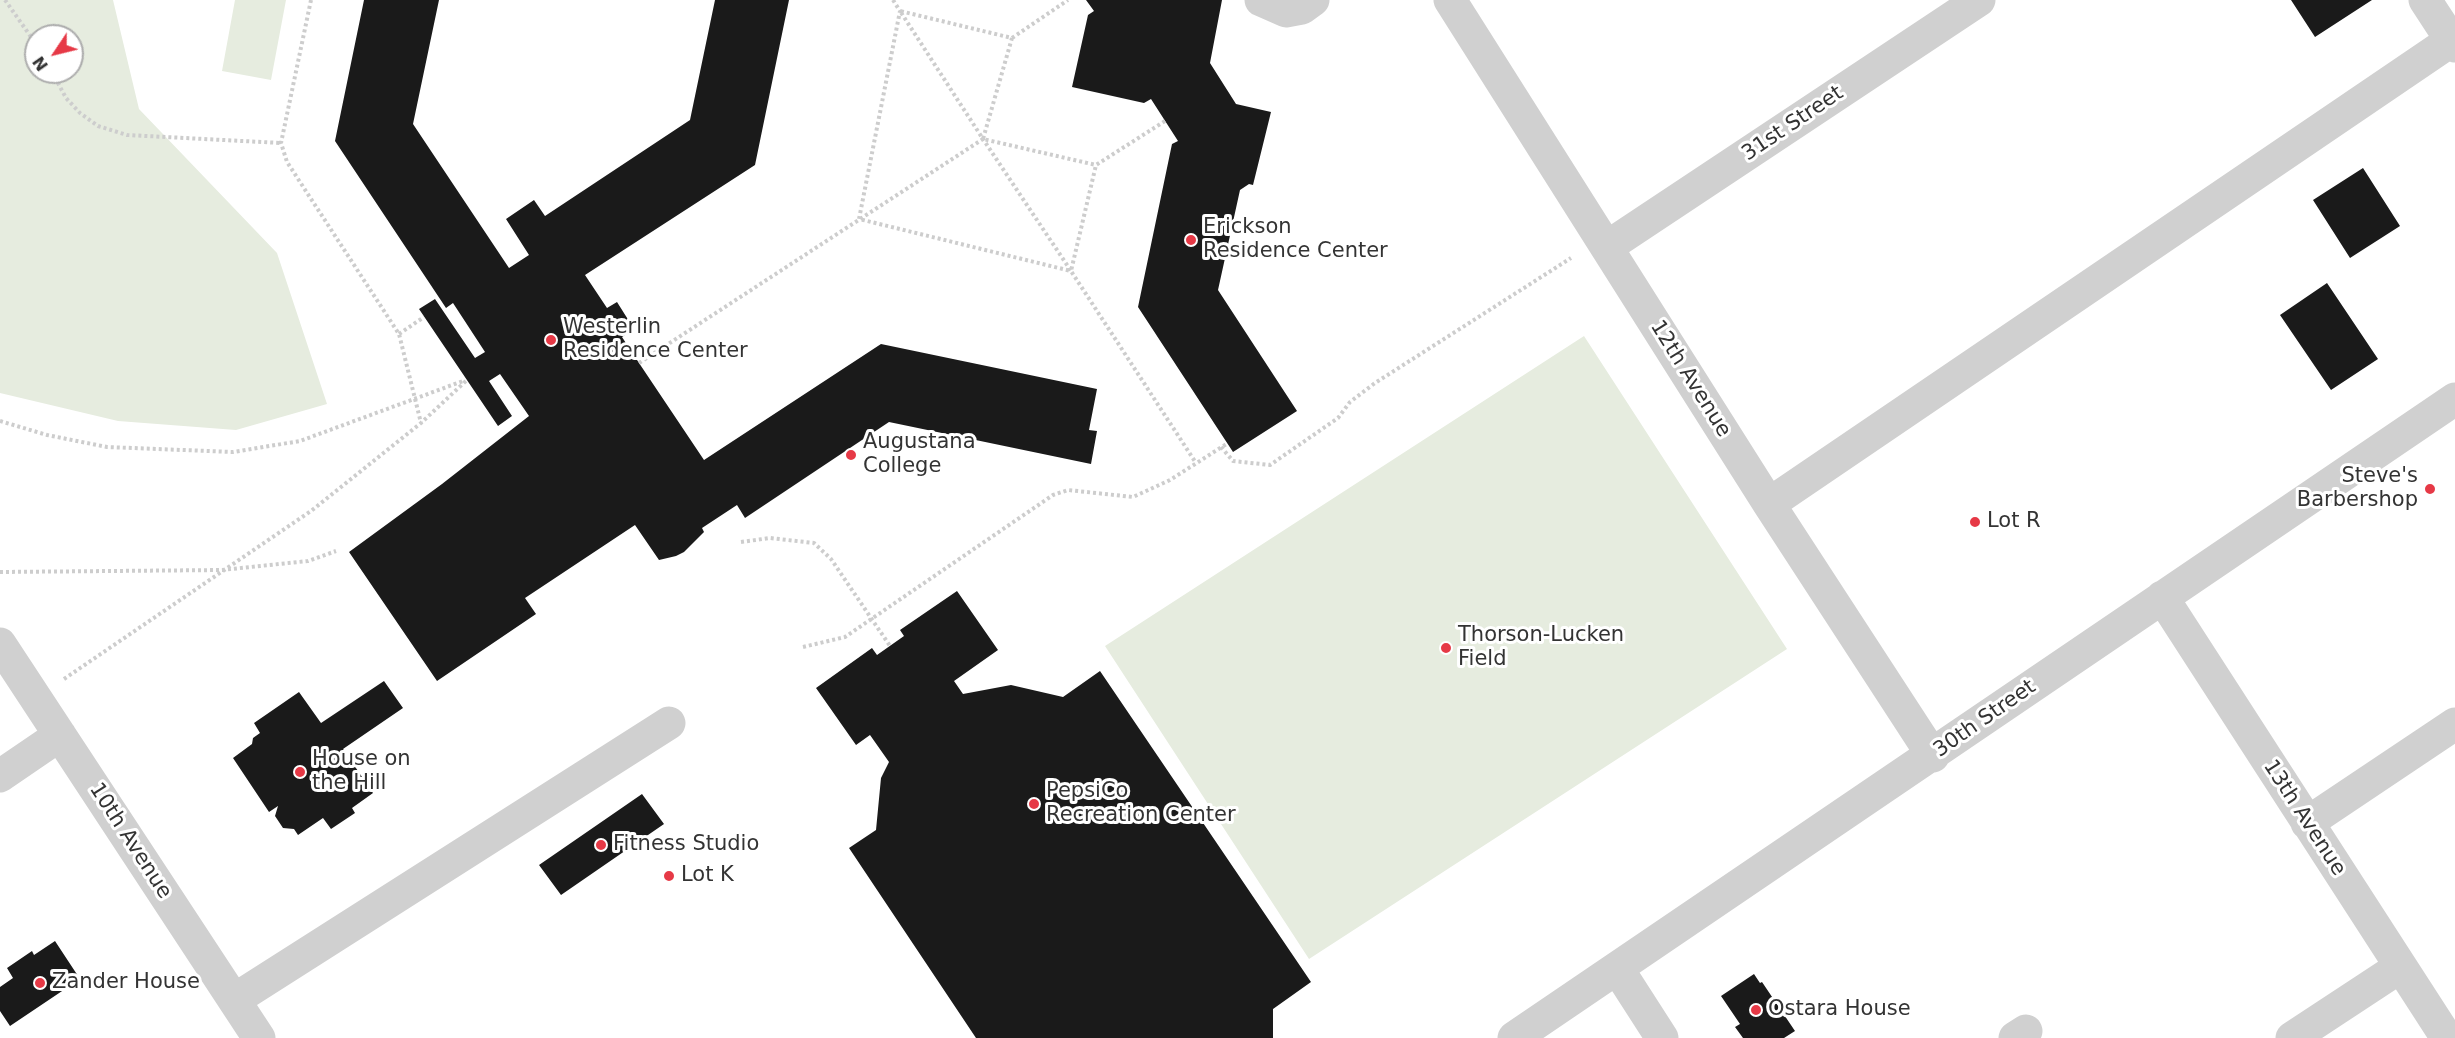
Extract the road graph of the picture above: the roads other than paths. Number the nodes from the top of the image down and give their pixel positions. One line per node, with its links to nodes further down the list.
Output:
1 (1261, 0): 2 (street)
2 (1313, 0)
3 (1450, 0): 7 (street, 12th Avenue)
4 (1979, 0): 7 (street, 31st Street)
5 (2425, 0): 6 (street)
6 (2454, 41): 9 (street)
7 (1604, 243): 9 (street, 12th Avenue)
8 (2455, 399): 10 (street, 30th Street)
9 (1769, 504): 15 (street, 12th Avenue)
10 (2162, 597): 15 (street, 30th Street); 17 (street, 13th Avenue)
11 (0, 644): 14 (street, 10th Avenue)
12 (669, 723): 20 (street)
13 (2455, 724): 17 (street)
14 (60, 735): 16 (street); 20 (street, 10th Avenue)
15 (1933, 756): 19 (street, 30th Street)
16 (0, 776)
17 (2307, 822): 18 (street, 13th Avenue)
18 (2400, 967): 24 (street); 25 (street, 13th Avenue)
19 (1617, 969): 22 (street, 30th Street); 23 (street)
20 (234, 1000): 21 (street, 10th Avenue)
21 (259, 1038)
22 (1514, 1038)
23 (1662, 1038)
24 (2292, 1038)
25 (2447, 1038)

